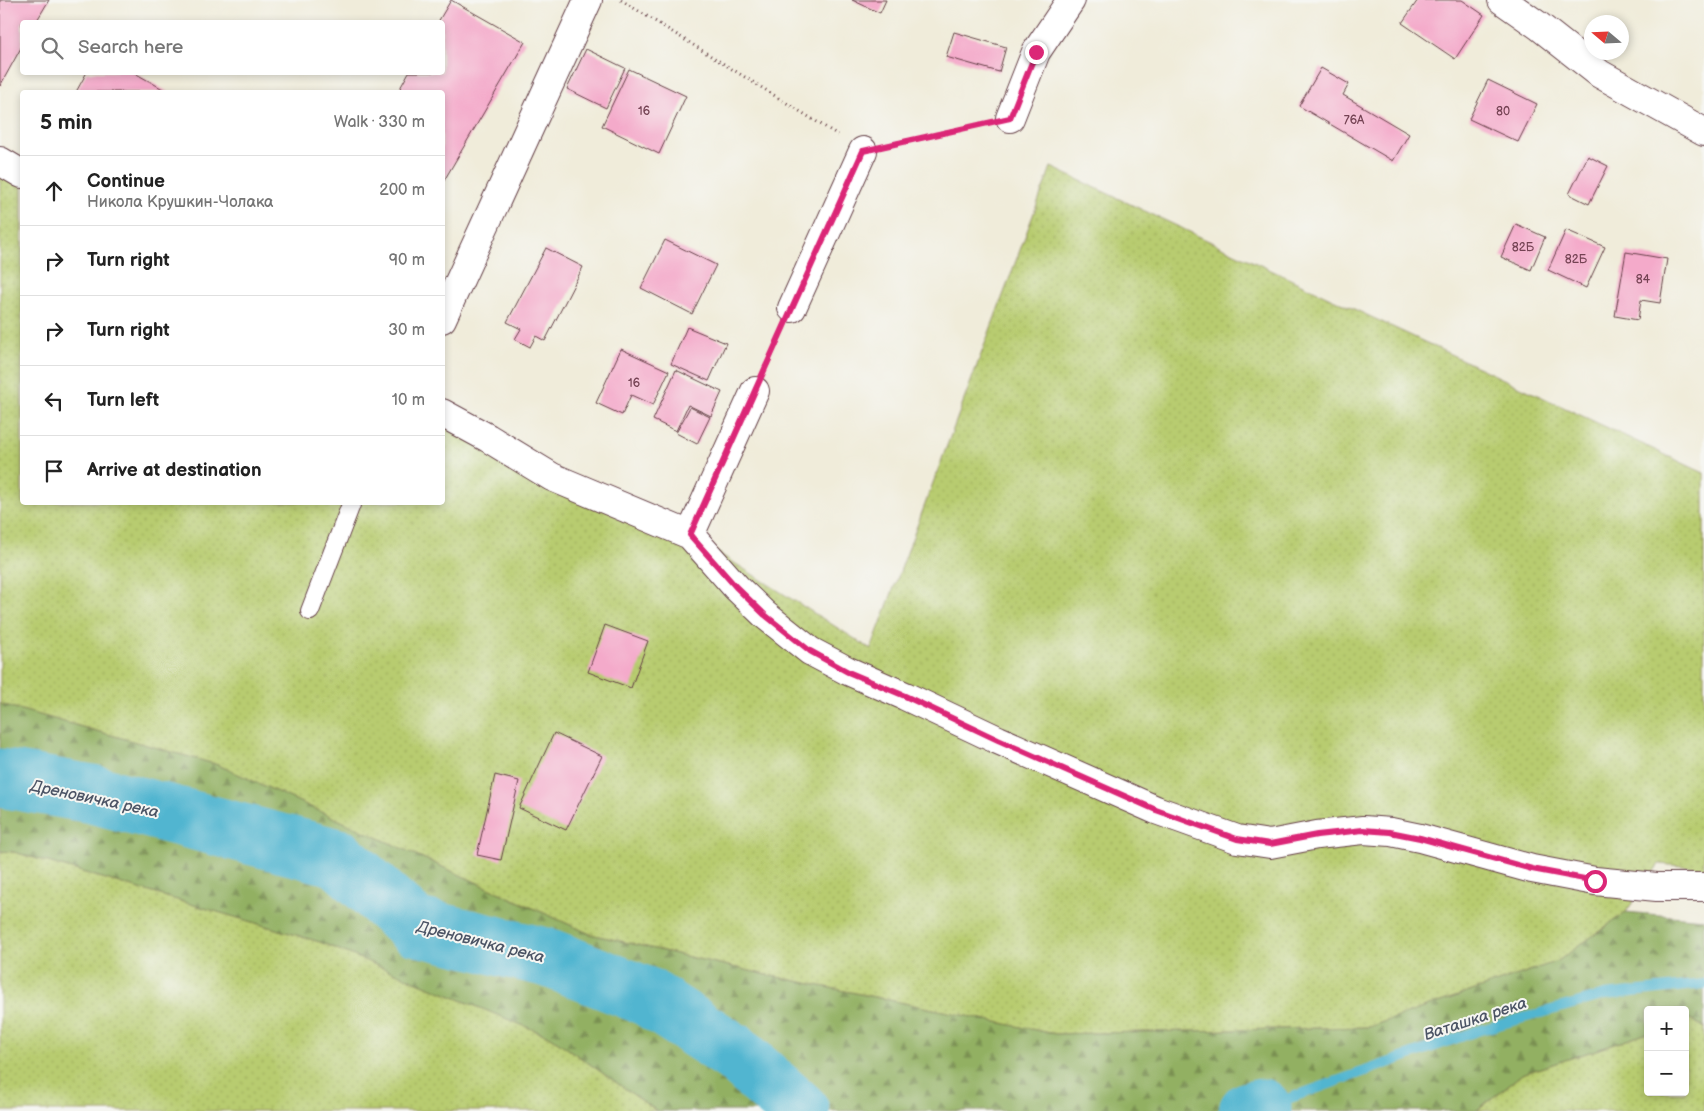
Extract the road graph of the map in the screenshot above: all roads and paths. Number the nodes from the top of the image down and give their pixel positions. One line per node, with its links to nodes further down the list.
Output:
1 (588, 0): 11 (street)
2 (621, 0): 7 (path)
3 (1070, 0): 5 (street)
4 (1506, 1): 6 (street)
5 (1010, 118): 7 (path)
6 (1704, 132)
7 (863, 151): 10 (street)
8 (0, 161): 9 (street)
9 (20, 173)
10 (792, 308): 12 (path)
11 (445, 312)
12 (755, 391): 15 (street)
13 (445, 416): 15 (street)
14 (351, 505): 16 (lane)
15 (690, 535): 17 (street)
16 (310, 611)
17 (1704, 887)

